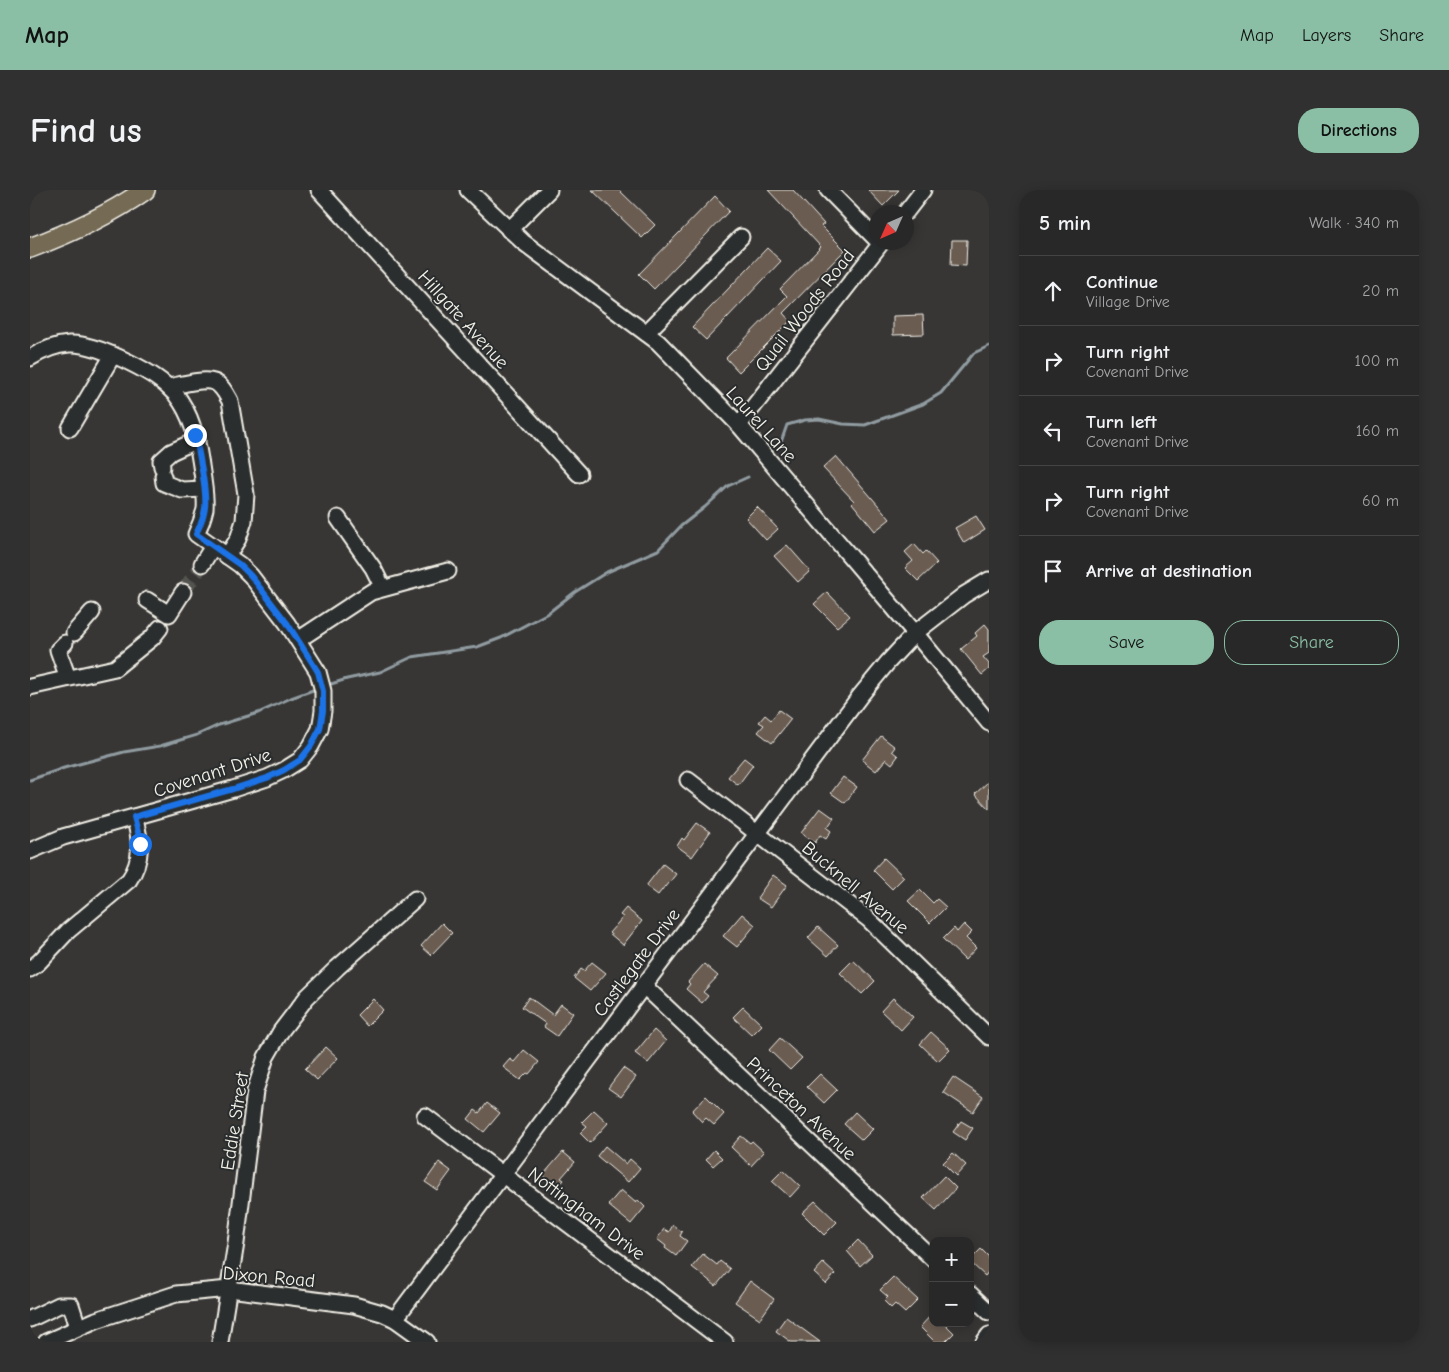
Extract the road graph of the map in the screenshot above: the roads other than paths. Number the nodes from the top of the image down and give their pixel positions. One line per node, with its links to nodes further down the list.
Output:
1 (145, 190): 11 (main road)
2 (319, 190): 20 (street, Hillgate Avenue)
3 (468, 190): 8 (street, Laurel Lane)
4 (548, 190): 8 (street)
5 (828, 190): 9 (street)
6 (923, 190): 7 (street)
7 (911, 205)
8 (509, 230): 13 (street, Laurel Lane)
9 (869, 231)
10 (741, 237): 13 (street)
11 (30, 248)
12 (874, 250): 17 (street, Quail Woods Road)
13 (646, 333): 17 (street, Laurel Lane)
14 (113, 355): 15 (street, Covenant Drive); 16 (street, Covenant Drive); 18 (street)
15 (30, 358)
16 (169, 387): 19 (street, Covenant Drive); 24 (street)
17 (739, 425): 33 (street, Laurel Lane)
18 (70, 428)
19 (197, 440): 21 (street, Covenant Drive); 21 (street)
20 (580, 474)
21 (204, 489): 23 (street, Covenant Drive)
22 (338, 518): 28 (street)
23 (213, 546): 24 (street, Covenant Drive); 25 (street)
24 (227, 556): 34 (street, Covenant Drive)
25 (202, 564)
26 (448, 571): 28 (street)
27 (989, 580): 33 (street, Castlegate Drive)
28 (383, 588): 34 (street)
29 (183, 592): 30 (street)
30 (146, 600)
31 (92, 612): 35 (street)
32 (160, 628): 35 (street)
33 (915, 633): 37 (street, Laurel Lane); 40 (street, Castlegate Drive)
34 (298, 640): 39 (street, Covenant Drive)
35 (68, 678): 36 (street)
36 (30, 687)
37 (989, 723)
38 (688, 780): 40 (street, Bucknell Avenue)
39 (134, 817): 41 (street, Covenant Drive); 43 (street)
40 (757, 833): 44 (street, Castlegate Drive); 45 (street, Bucknell Avenue)
41 (30, 852)
42 (415, 899): 49 (street, Eddie Street)
43 (30, 969)
44 (643, 986): 47 (street, Castlegate Drive); 48 (street, Princeton Avenue)
45 (989, 1037)
46 (425, 1116): 47 (street, Nottingham Drive)
47 (501, 1174): 53 (street, Castlegate Drive); 59 (street, Nottingham Drive)
48 (929, 1255)
49 (229, 1289): 53 (street, Dixon Road); 54 (street, Dixon Road); 57 (street, Eddie Street)
50 (974, 1298): 51 (street)
51 (989, 1312)
52 (30, 1319): 54 (street)
53 (395, 1319): 58 (street, Dixon Road)
54 (78, 1327): 56 (street, Dixon Road)
55 (989, 1335): 60 (street)
56 (46, 1342)
57 (220, 1342)
58 (427, 1342)
59 (725, 1342)
60 (984, 1342)

